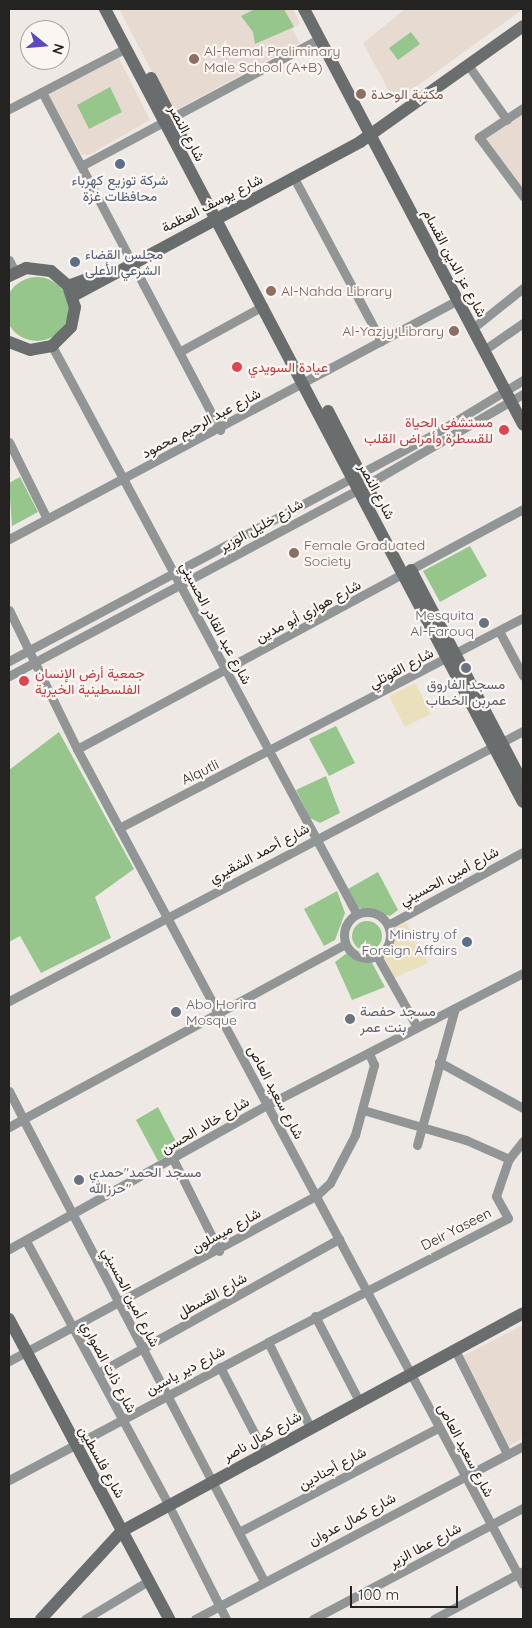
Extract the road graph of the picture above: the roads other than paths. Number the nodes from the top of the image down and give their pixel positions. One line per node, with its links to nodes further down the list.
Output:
1 (105, 9): 6 (main road, شارع النصر)
2 (114, 9): 11 (main road, شارع النصر)
3 (304, 9): 5 (main road, شارع عز الدين القسام)
4 (523, 26): 7 (main road, شارع يوسف العظمة)
5 (319, 39): 11 (street); 13 (main road, شارع عز الدين القسام)
6 (126, 48): 8 (street); 11 (main road, شارع النصر)
7 (468, 65): 12 (street); 13 (main road, شارع يوسف العظمة)
8 (42, 92): 10 (street); 14 (street)
9 (523, 108): 12 (street)
10 (9, 109)
11 (168, 120): 14 (street); 17 (main road, شارع النصر)
12 (507, 120): 16 (street)
13 (367, 134): 15 (main road, شارع يوسف العظمة); 17 (main road, شارع يوسف العظمة); 23 (main road, شارع عز الدين القسام); 26 (main road, شارع عز الدين القسام)
14 (81, 166): 19 (street)
15 (294, 178): 17 (main road, شارع يوسف العظمة); 27 (street)
16 (523, 196)
17 (217, 213): 19 (main road, شارع يوسف العظمة); 24 (main road, شارع النصر); 33 (main road, شارع النصر)
18 (9, 260): 20 (street)
19 (129, 260): 22 (main road, شارع يوسف العظمة); 31 (street)
20 (12, 274): 22 (main road)
21 (523, 288): 26 (street)
22 (71, 291): 29 (main road)
23 (458, 300): 26 (main road, شارع عز الدين القسام); 27 (street, شارع عبد الرحيم محمود)
24 (263, 306): 31 (street); 33 (main road, شارع النصر)
25 (523, 323): 30 (street)
26 (474, 328): 30 (main road, شارع عز الدين القسام)
27 (381, 341): 33 (street, شارع عبد الرحيم محمود)
28 (9, 342): 29 (main road)
29 (52, 346): 39 (street, شارع عبد القادر الحسيني)
30 (486, 349): 34 (main road, شارع عز الدين القسام)
31 (179, 352): 37 (street)
32 (523, 380): 34 (street, شارع خليل الوزير)
33 (307, 381): 37 (street, شارع عبد الرحيم محمود); 40 (main road, شارع النصر)
34 (512, 395): 35 (main road, شارع عز الدين القسام); 36 (main road, شارع عز الدين القسام); 40 (street, شارع خليل الوزير); 40 (street, شارع خليل الوزير)
35 (523, 417)
36 (523, 425)
37 (220, 430): 39 (street, شارع عبد الرحيم محمود)
38 (9, 442): 42 (street)
39 (123, 479): 42 (street, شارع عبد الرحيم محمود); 45 (street, شارع عبد القادر الحسيني)
40 (360, 481): 44 (main road, شارع النصر); 45 (street, شارع خليل الوزير); 46 (street, شارع خليل الوزير)
41 (523, 508): 44 (street, شارع هواري أبو مدين)
42 (46, 517): 43 (street, شارع عبد الرحيم محمود)
43 (9, 539)
44 (408, 572): 51 (main road, شارع النصر); 54 (street, شارع هواري أبو مدين)
45 (173, 573): 46 (street, شارع عبد القادر الحسيني); 50 (street, شارع خليل الوزير)
46 (179, 586): 53 (street, شارع خليل الوزير); 54 (street, شارع عبد القادر الحسيني)
47 (9, 610): 50 (street, شارع سعيد العاص)
48 (523, 618): 49 (street, شارع القوتلي)
49 (499, 631): 51 (street, شارع القوتلي); 56 (street)
50 (30, 650): 52 (street, شارع خليل الوزير); 53 (street, شارع سعيد العاص)
51 (453, 656): 58 (street, شارع القوتلي); 59 (main road, شارع النصر)
52 (9, 661)
53 (35, 662): 55 (street, شارع خليل الوزير); 60 (street, شارع سعيد العاص)
54 (226, 670): 60 (street, شارع هواري أبو مدين); 61 (street, شارع عبد القادر الحسيني)
55 (9, 676)
56 (523, 676)
57 (523, 731): 59 (street, شارع أحمد الشقيري)
58 (292, 742): 61 (street, Alqutli)
59 (498, 745): 62 (main road, شارع النصر); 63 (main road, شارع النصر); 65 (street, شارع أحمد الشقيري)
60 (77, 749): 64 (street, شارع سعيد العاص)
61 (269, 753): 64 (street, Alqutli); 65 (street, شارع عبد القادر الحسيني)
62 (523, 783)
63 (523, 802)
64 (119, 828): 68 (street, شارع سعيد العاص)
65 (315, 839): 67 (street, شارع عبد القادر الحسيني); 68 (street, شارع أحمد الشقيري)
66 (523, 852): 69 (street, شارع أمين الحسيني)
67 (356, 914): 69 (street); 70 (street)
68 (167, 918): 73 (street, شارع أحمد الشقيري); 75 (street, شارع سعيد العاص)
69 (388, 925): 71 (street)
70 (345, 944): 71 (street); 75 (street)
71 (378, 956): 76 (street)
72 (523, 972): 74 (street, شارع خالد الحسن)
73 (9, 1001)
74 (455, 1008): 76 (street, شارع خالد الحسن); 78 (street)
75 (217, 1010): 80 (street, شارع سعيد العاص); 83 (street)
76 (418, 1028): 77 (street, شارع خالد الحسن)
77 (370, 1053): 80 (street, شارع خالد الحسن); 82 (street, شارع ميسلون)
78 (439, 1062): 81 (street); 85 (street)
79 (9, 1091): 83 (street, شارع أمين الحسيني)
80 (267, 1105): 89 (street, شارع خالد الحسن); 90 (street, شارع سعيد العاص)
81 (523, 1108)
82 (363, 1110): 85 (street); 90 (street, شارع ميسلون)
83 (24, 1118): 84 (street); 91 (street, شارع أمين الحسيني)
84 (9, 1127)
85 (421, 1128): 87 (street); 88 (street)
86 (523, 1140): 88 (street, Deir Yaseen)
87 (417, 1145)
88 (509, 1158): 96 (street, Deir Yaseen)
89 (173, 1159): 91 (street, شارع خالد الحسن); 95 (street)
90 (317, 1195): 92 (street, شارع سعيد العاص); 95 (street, شارع ميسلون)
91 (74, 1214): 93 (street, شارع خالد الحسن); 97 (street, شارع أمين الحسيني)
92 (339, 1240): 96 (street, شارع سعيد العاص); 104 (street, شارع القسطل)
93 (26, 1241): 94 (street, شارع خالد الحسن); 102 (street, شارع ذات الصواري)
94 (9, 1249)
95 (219, 1251): 97 (street, شارع ميسلون)
96 (366, 1290): 99 (street, شارع دير ياسين); 110 (street, شارع سعيد العاص)
97 (118, 1302): 102 (street, شارع ميسلون); 104 (street, شارع أمين الحسيني)
98 (523, 1314): 110 (main road, شارع كمال ناصر)
99 (315, 1316): 103 (street, شارع دير ياسين); 112 (street)
100 (9, 1319): 105 (main road, شارع فلسطين)
101 (523, 1321): 106 (main road, شارع كمال ناصر)
102 (72, 1327): 105 (street, شارع ميسلون); 109 (street, شارع ذات الصواري)
103 (268, 1342): 108 (street, شارع دير ياسين); 114 (street)
104 (143, 1349): 109 (street, شارع القسطل); 111 (street, شارع أمين الحسيني)
105 (27, 1353): 107 (street, شارع ميسلون); 116 (main road, شارع فلسطين)
106 (458, 1356): 110 (main road, شارع كمال ناصر); 119 (street)
107 (9, 1362)
108 (220, 1367): 111 (street, شارع دير ياسين); 118 (street)
109 (98, 1373): 113 (street, شارع ذات الصواري)
110 (412, 1377): 112 (main road, شارع كمال ناصر); 115 (street, شارع سعيد العاص); 122 (main road, شارع كمال ناصر)
111 (168, 1395): 113 (street, شارع دير ياسين); 122 (street, شارع أمين الحسيني)
112 (358, 1401): 114 (main road, شارع كمال ناصر)
113 (121, 1420): 116 (street, شارع دير ياسين); 123 (street, شارع ذات الصواري)
114 (310, 1427): 118 (main road, شارع كمال ناصر)
115 (438, 1428): 120 (street, شارع سعيد العاص); 126 (street, شارع أجنادين)
116 (74, 1445): 121 (street, شارع دير ياسين); 127 (main road, شارع فلسطين)
117 (523, 1446): 119 (street, شارع كمال عدوان)
118 (264, 1452): 122 (main road, شارع كمال ناصر)
119 (507, 1454): 120 (street, شارع كمال عدوان)
120 (464, 1476): 125 (street, شارع سعيد العاص); 130 (street, شارع كمال عدوان)
121 (9, 1480)
122 (214, 1484): 123 (main road, شارع كمال ناصر); 126 (street, شارع أمين الحسيني)
123 (170, 1508): 127 (main road, شارع كمال ناصر); 132 (street, شارع ذات الصواري)
124 (523, 1508): 125 (street, شارع عطا الزير)
125 (490, 1526): 128 (street, شارع سعيد العاص); 139 (street, شارع عطا الزير)
126 (239, 1532): 130 (street, شارع أمين الحسيني)
127 (123, 1534): 129 (main road, شارع فلسطين); 133 (main road, شارع كمال ناصر); 134 (main road, شارع كمال ناصر)
128 (521, 1572): 131 (street, شارع سعيد العاص); 140 (street)
129 (148, 1581): 135 (street); 136 (main road, شارع فلسطين)
130 (264, 1581): 132 (street, شارع كمال عدوان)
131 (523, 1584)
132 (218, 1606): 137 (street, شارع كمال عدوان); 138 (street, شارع ذات الصواري)
133 (41, 1619)
134 (53, 1619)
135 (85, 1619)
136 (166, 1619)
137 (195, 1619)
138 (226, 1619)
139 (313, 1619)
140 (434, 1619)

